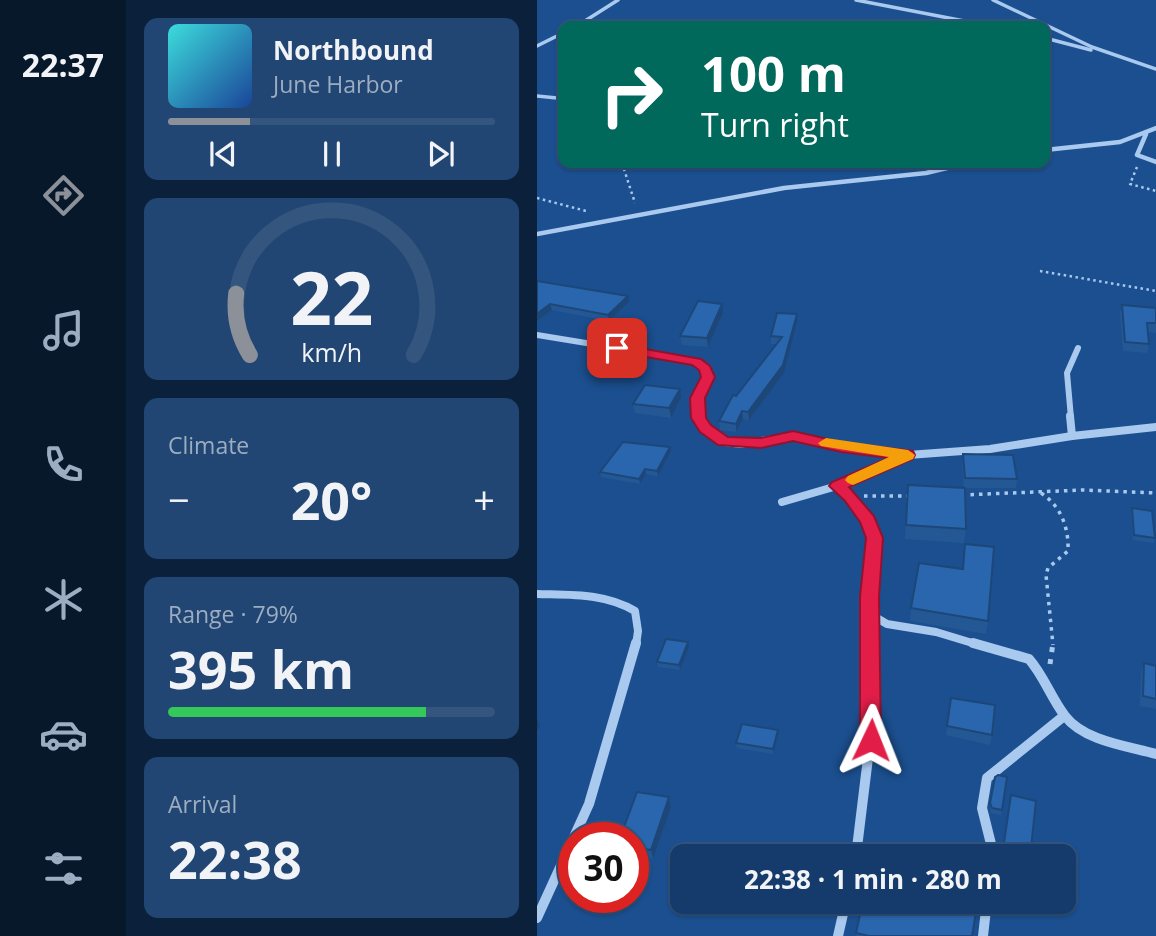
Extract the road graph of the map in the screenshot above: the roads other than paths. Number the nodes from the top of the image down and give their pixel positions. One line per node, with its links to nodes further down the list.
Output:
1 (618, 0): 4 (street)
2 (856, 0): 5 (street)
3 (993, 0): 6 (street)
4 (585, 21)
5 (964, 21)
6 (1038, 21)
7 (1050, 27): 11 (street)
8 (558, 36): 10 (street)
9 (1050, 39): 11 (street)
10 (537, 46)
11 (1104, 52): 12 (street)
12 (1156, 69)
13 (537, 96): 14 (street)
14 (557, 98)
15 (1156, 128): 16 (street)
16 (1146, 133): 17 (street); 18 (street)
17 (1050, 149)
18 (1156, 162)
19 (947, 168): 20 (street)
20 (537, 234)
21 (537, 335): 25 (street)
22 (1078, 348): 24 (street)
23 (1156, 427): 24 (street)
24 (1072, 436): 25 (street)
25 (908, 455): 26 (street)
26 (837, 486): 27 (street); 29 (street)
27 (782, 502)
28 (537, 594): 36 (street)
29 (870, 614): 30 (street); 32 (street)
30 (1064, 716): 31 (street); 33 (street)
31 (1156, 754)
32 (857, 844)
33 (991, 844)
34 (843, 914): 37 (street)
35 (986, 914): 38 (street)
36 (537, 918)
37 (838, 936)
38 (983, 936)

